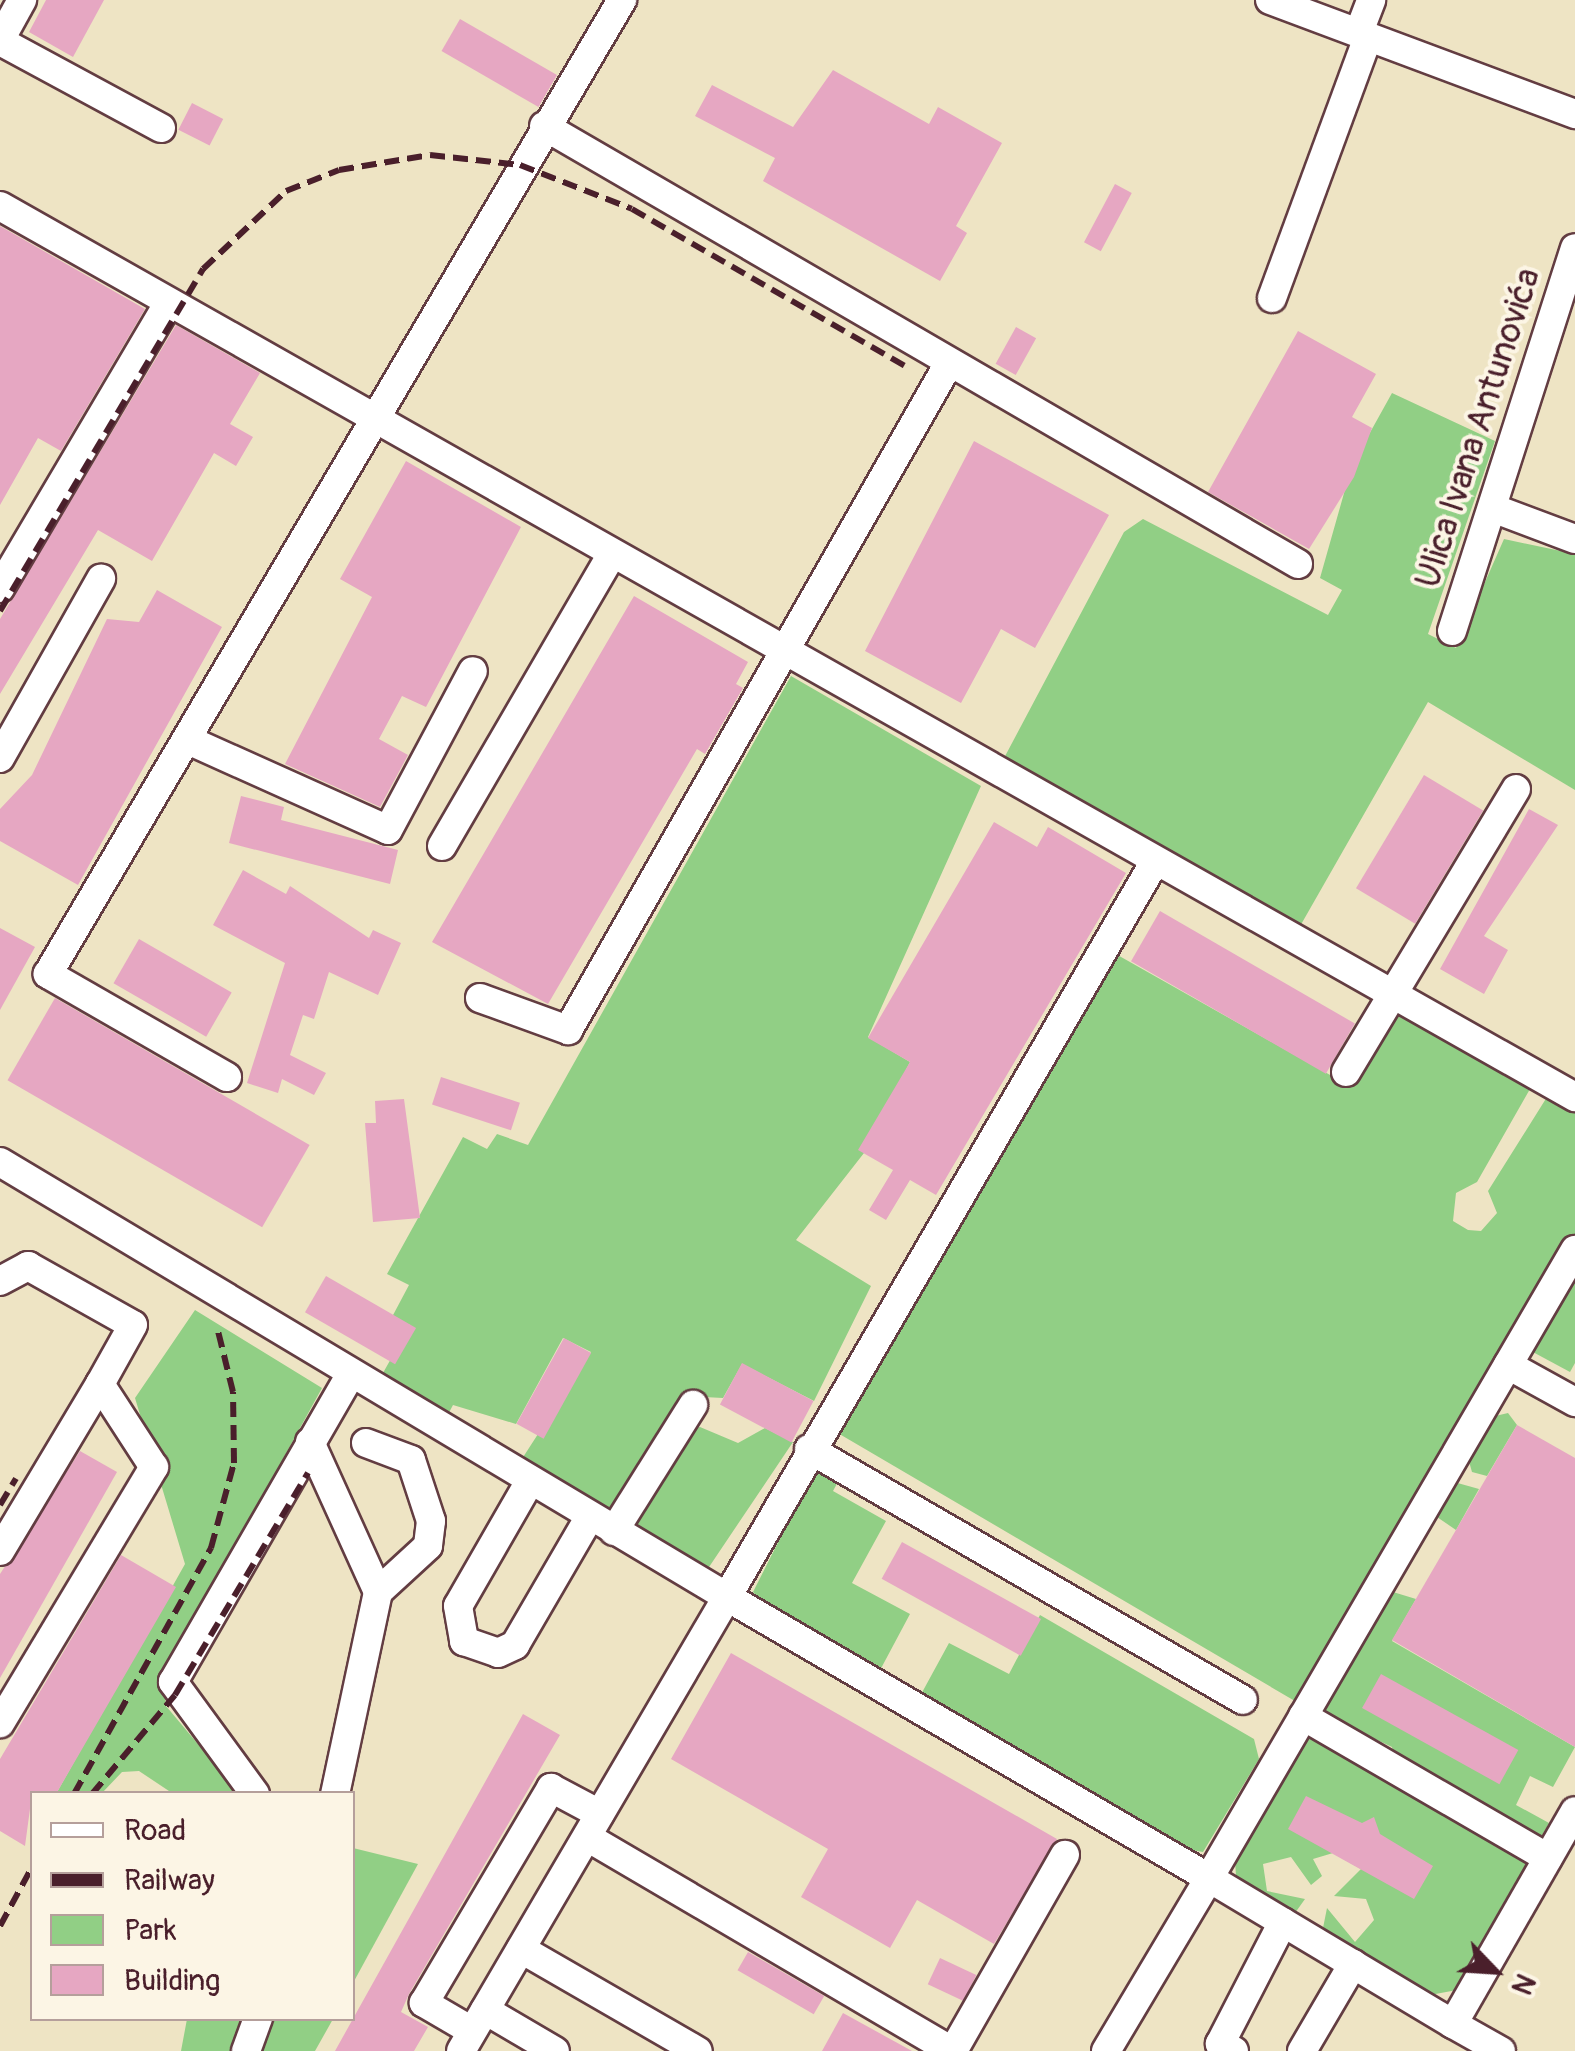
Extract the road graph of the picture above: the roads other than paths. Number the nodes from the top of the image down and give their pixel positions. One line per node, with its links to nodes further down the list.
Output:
1 (22, 0): 6 (street)
2 (622, 0): 8 (street)
3 (1270, 0): 5 (street)
4 (1370, 0): 5 (street)
5 (1363, 35): 7 (street); 12 (street)
6 (0, 40): 9 (street)
7 (1575, 114)
8 (544, 126): 14 (street); 15 (street)
9 (161, 128)
10 (0, 206): 13 (street)
11 (1575, 248): 16 (street, Ulica Ivana Antunovića)
12 (1272, 298)
13 (168, 304): 15 (street); 21 (street)
14 (949, 363): 19 (street); 23 (street)
15 (378, 425): 18 (street); 25 (street)
16 (1495, 509): 17 (street); 22 (street, Ulica Ivana Antunovića)
17 (1575, 539)
18 (611, 556): 23 (street); 28 (street)
19 (1298, 564)
20 (100, 579): 26 (street)
21 (0, 588)
22 (1452, 631)
23 (782, 652): 29 (street); 31 (street)
24 (473, 671): 25 (street)
25 (188, 740): 33 (street)
26 (0, 758)
27 (1516, 789): 30 (street)
28 (442, 846)
29 (1154, 863): 30 (street); 45 (street)
30 (1392, 995): 32 (street); 34 (street)
31 (480, 998)
32 (1346, 1072)
33 (227, 1077)
34 (1575, 1097)
35 (0, 1162): 39 (street)
36 (1575, 1250): 38 (street)
37 (0, 1281): 40 (street)
38 (1508, 1365): 41 (street); 53 (street)
39 (350, 1375): 43 (street); 46 (street)
40 (100, 1384): 49 (street); 54 (street)
41 (1575, 1402)
42 (693, 1404): 48 (street)
43 (310, 1442): 50 (street); 55 (street)
44 (366, 1442): 50 (street)
45 (810, 1449): 51 (street); 52 (street)
46 (530, 1481): 47 (street); 47 (street)
47 (590, 1516): 48 (street)
48 (614, 1530): 51 (street)
49 (0, 1552)
50 (378, 1592): 56 (street)
51 (727, 1597): 58 (street); 61 (street)
52 (1244, 1700)
53 (1304, 1716): 60 (street); 61 (street)
54 (0, 1723)
55 (253, 1791)
56 (336, 1791)
57 (1575, 1811): 60 (street)
58 (594, 1825): 63 (street); 67 (street); 71 (street)
59 (1064, 1855): 71 (street)
60 (1548, 1858): 66 (street)
61 (1209, 1878): 62 (street); 72 (street)
62 (1283, 1922): 64 (street); 73 (street)
63 (521, 1948): 67 (street); 70 (street)
64 (1352, 1964): 66 (street); 74 (street)
65 (257, 2021): 68 (street)
66 (1453, 2024): 75 (street)
67 (473, 2031): 69 (street)
68 (246, 2051)
69 (555, 2051)
70 (698, 2051)
71 (953, 2051)
72 (1106, 2051)
73 (1234, 2051)
74 (1302, 2051)
75 (1501, 2051)

